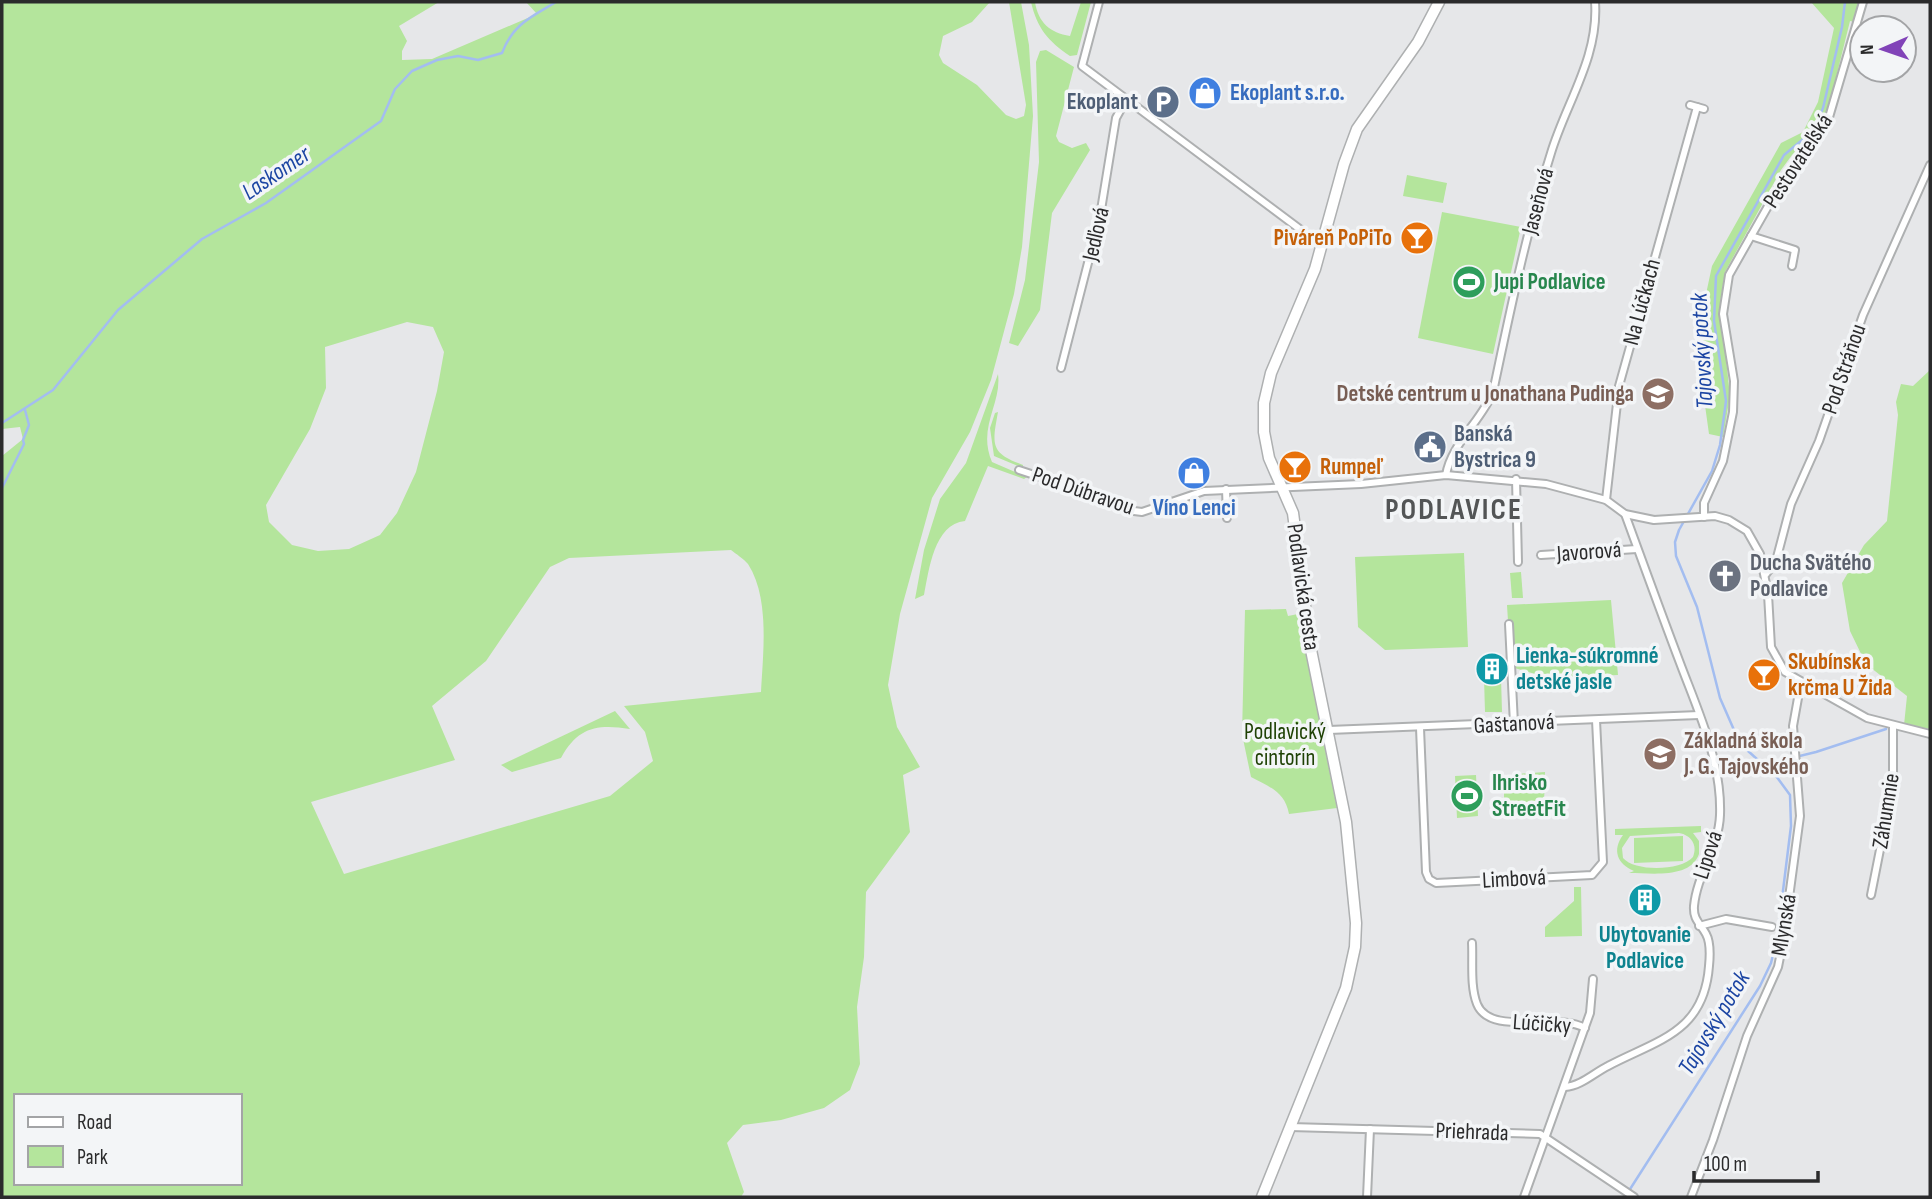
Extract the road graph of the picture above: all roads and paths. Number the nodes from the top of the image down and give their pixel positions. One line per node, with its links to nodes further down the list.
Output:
1 (1099, 2): 5 (street)
2 (1439, 2): 9 (main road, Podlavická cesta)
3 (1595, 2): 13 (street, Jaseňová)
4 (1863, 2): 8 (street, Pestovateľská)
5 (1126, 100): 9 (street); 11 (street, Jedľová)
6 (1697, 107): 17 (street, Na Lúčkach)
7 (1930, 165): 24 (street, Pod Stráňou)
8 (1751, 236): 10 (street, Pestovateľská); 19 (street, Pestovateľská)
9 (1321, 245): 15 (main road, Podlavická cesta)
10 (1791, 266)
11 (1062, 368)
12 (1019, 470): 16 (street, Pod Dúbravou)
13 (1446, 475): 14 (street, Pod Dúbravou); 15 (street, Pod Dúbravou)
14 (1516, 479): 17 (street, Pod Dúbravou); 23 (street)
15 (1282, 486): 16 (street, Pod Dúbravou); 32 (main road, Podlavická cesta)
16 (1226, 489): 20 (street)
17 (1606, 500): 18 (street)
18 (1625, 513): 19 (street); 21 (street, Lipová)
19 (1704, 517): 24 (street)
20 (1227, 518)
21 (1637, 549): 22 (street, Javorová); 27 (street, Lipová)
22 (1541, 555)
23 (1518, 562)
24 (1766, 575): 26 (street)
25 (1509, 624): 29 (street)
26 (1795, 680): 30 (street); 48 (street, Mlynská)
27 (1699, 715): 28 (street, Gaštanová); 35 (street, Lipová)
28 (1596, 720): 29 (street, Gaštanová); 31 (street, Limbová)
29 (1514, 724): 31 (street, Gaštanová)
30 (1893, 727): 33 (street); 34 (street, Záhumnie)
31 (1420, 728): 32 (street, Gaštanová)
32 (1329, 730): 41 (main road, Podlavická cesta)
33 (1930, 734)
34 (1871, 895)
35 (1699, 926): 36 (street); 40 (street, Lipová)
36 (1772, 927)
37 (1472, 943): 39 (street, Lúčičky)
38 (1593, 979): 39 (street, Lúčičky)
39 (1585, 1028): 40 (street)
40 (1565, 1087): 43 (street)
41 (1290, 1126): 42 (street, Priehrada); 45 (main road, Podlavická cesta)
42 (1370, 1129): 43 (street, Priehrada); 46 (street)
43 (1547, 1137): 44 (street, Priehrada); 47 (street)
44 (1632, 1196)
45 (1262, 1197)
46 (1367, 1197)
47 (1524, 1197)
48 (1691, 1197)

